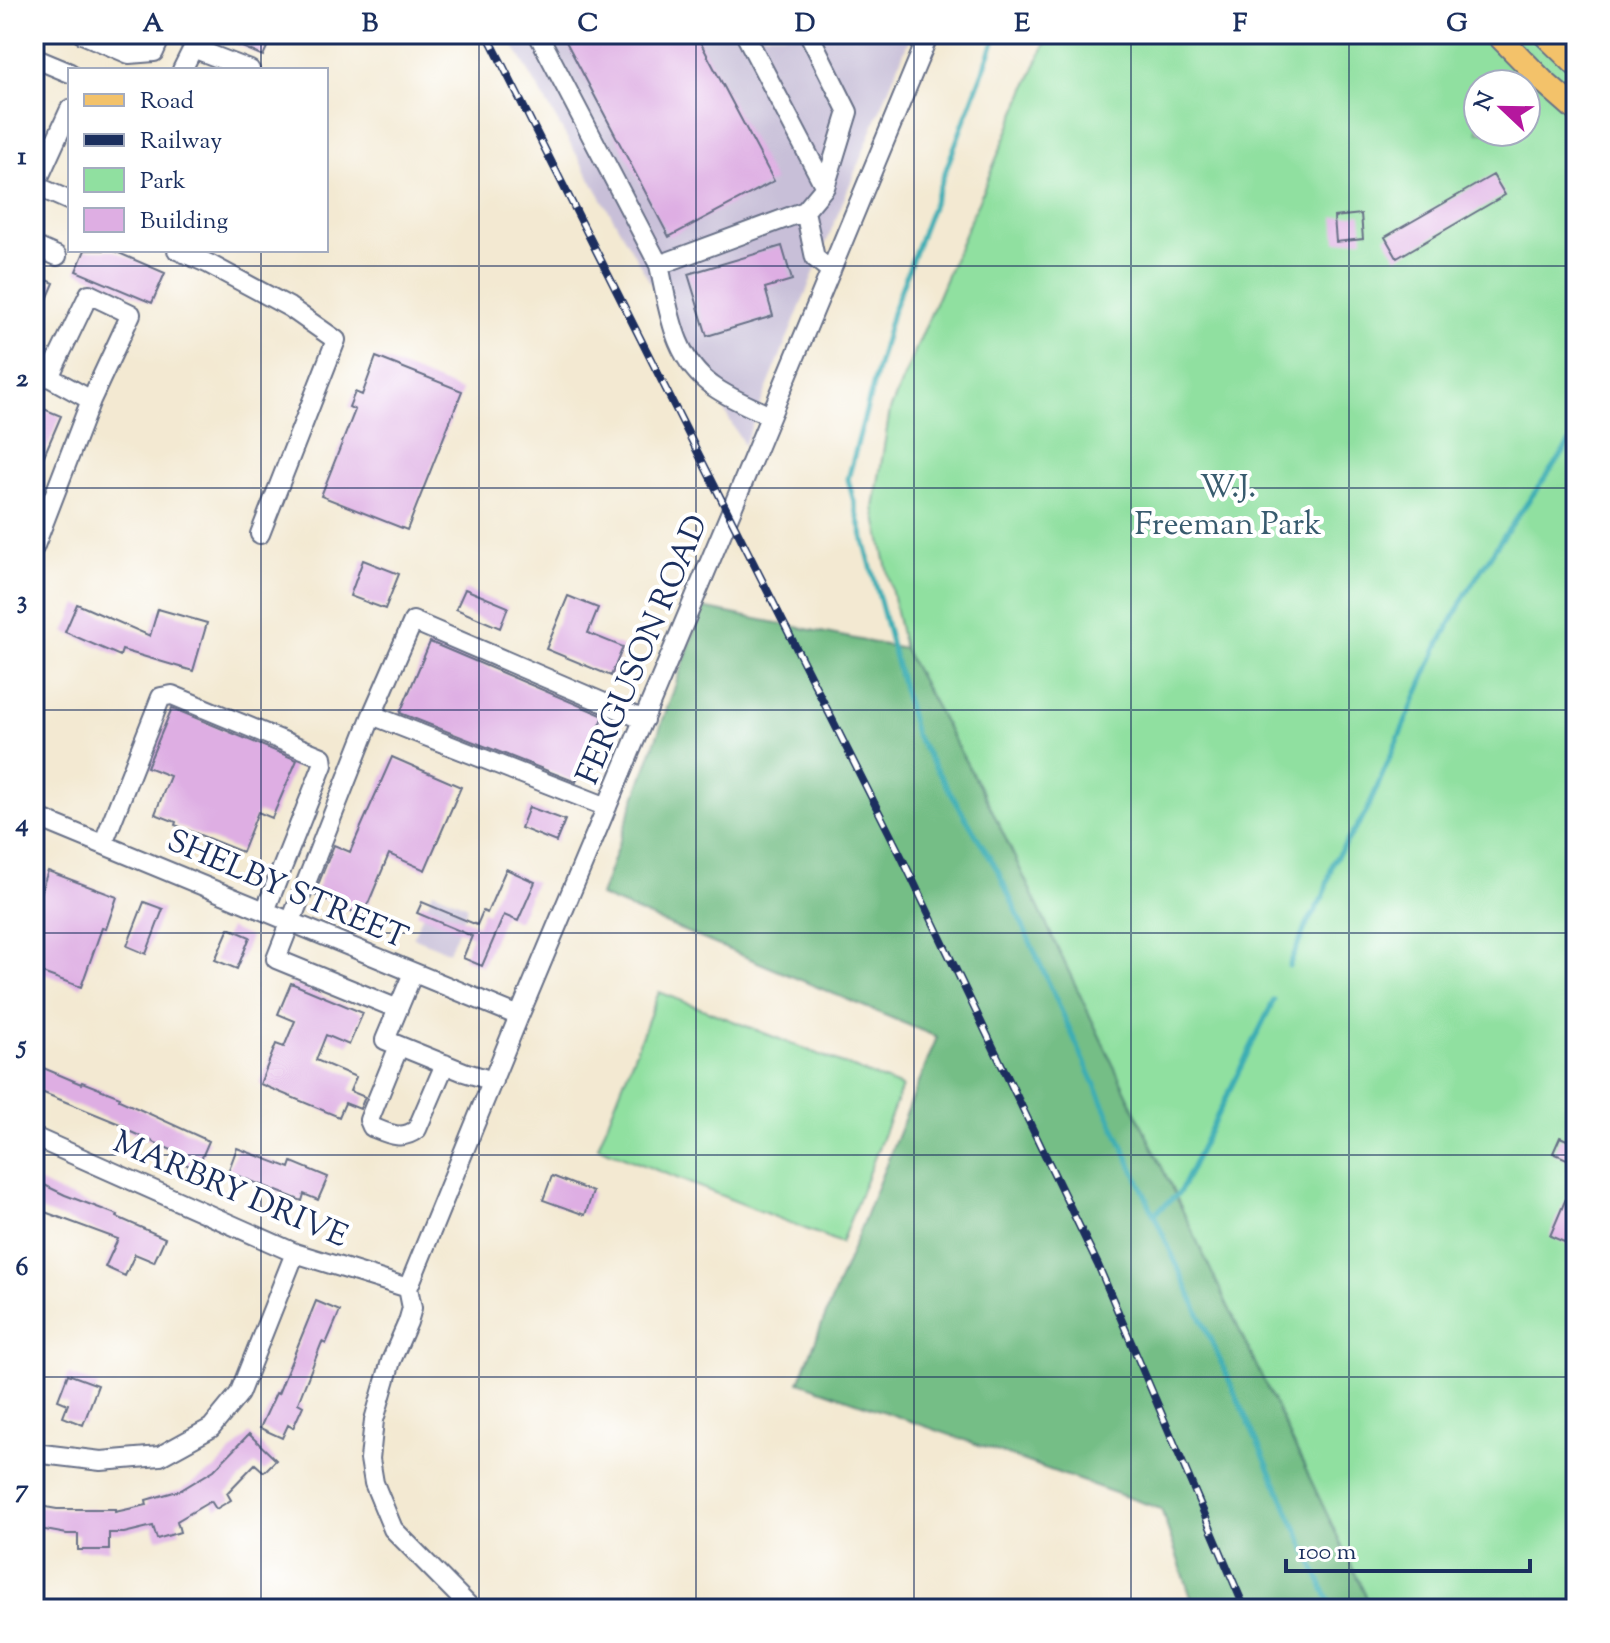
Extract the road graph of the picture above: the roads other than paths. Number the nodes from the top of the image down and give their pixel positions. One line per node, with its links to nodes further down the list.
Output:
1 (82, 34): 2 (street)
2 (162, 34)
3 (538, 34): 23 (street)
4 (745, 34): 17 (street)
5 (809, 34): 17 (street)
6 (929, 34): 24 (street, FERGUSON ROAD)
7 (1497, 34): 14 (main road)
8 (1544, 34): 10 (main road)
9 (34, 58): 13 (street)
10 (1576, 65)
11 (183, 68): 12 (street)
12 (245, 68)
13 (68, 72)
14 (1576, 110)
15 (68, 113): 16 (street)
16 (35, 186): 18 (street)
17 (825, 187): 19 (street)
18 (68, 200)
19 (805, 211): 23 (street); 24 (street)
20 (34, 246): 22 (street)
21 (182, 252): 28 (street)
22 (57, 256)
23 (659, 265): 27 (street)
24 (831, 271): 27 (street, FERGUSON ROAD)
25 (41, 374): 26 (street); 26 (street)
26 (91, 400): 29 (street)
27 (770, 416): 31 (street, FERGUSON ROAD)
28 (260, 534)
29 (34, 548)
30 (372, 715): 31 (street); 32 (street); 36 (street)
31 (644, 720): 32 (street, FERGUSON ROAD)
32 (607, 807): 39 (street, FERGUSON ROAD)
33 (34, 816): 34 (street, SHELBY STREET)
34 (103, 844): 35 (street, SHELBY STREET); 35 (street)
35 (265, 911): 36 (street, SHELBY STREET)
36 (289, 922): 37 (street, SHELBY STREET); 38 (street)
37 (413, 973): 38 (street); 39 (street, SHELBY STREET)
38 (398, 1009): 40 (street)
39 (519, 1016): 42 (street, FERGUSON ROAD)
40 (399, 1046): 41 (street); 41 (street)
41 (445, 1064): 42 (street)
42 (493, 1081): 45 (street, FERGUSON ROAD)
43 (34, 1137): 44 (street, MARBRY DRIVE)
44 (295, 1253): 45 (street, MARBRY DRIVE); 46 (street)
45 (408, 1288): 47 (street, FERGUSON ROAD)
46 (34, 1453)
47 (472, 1609)

